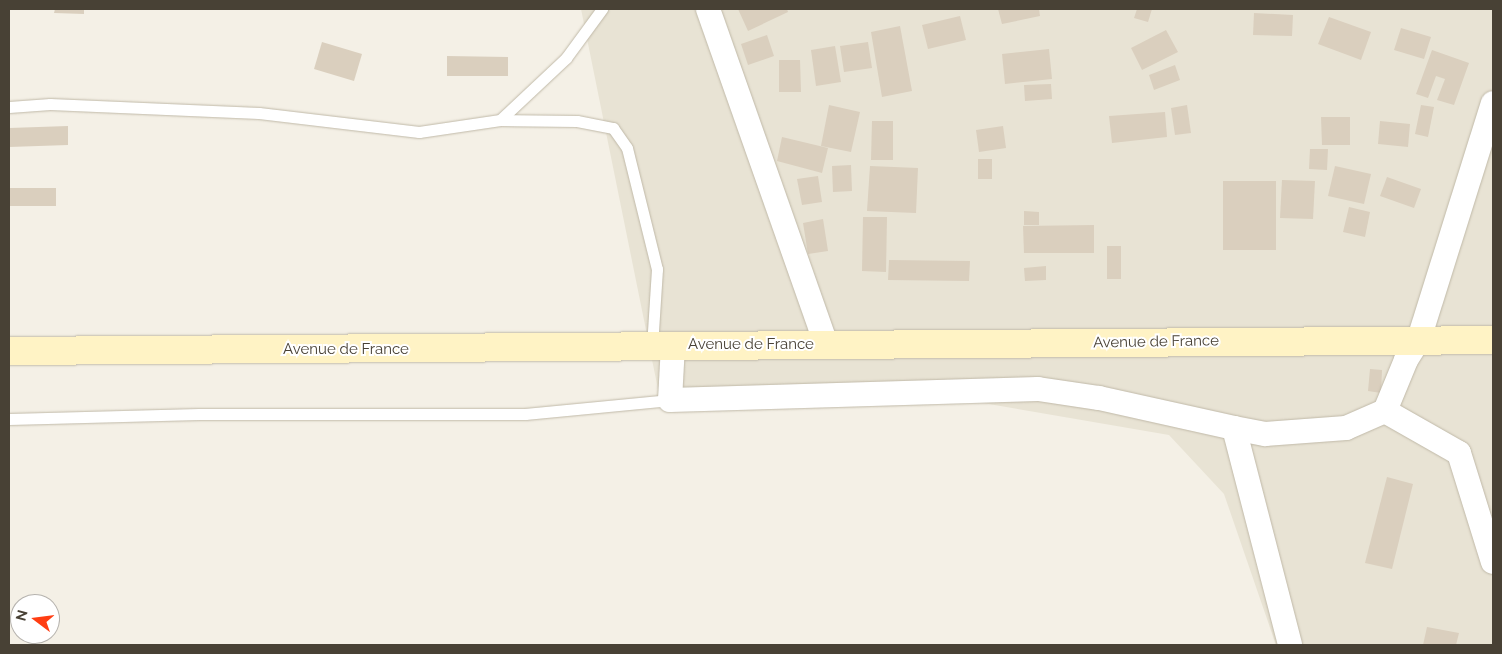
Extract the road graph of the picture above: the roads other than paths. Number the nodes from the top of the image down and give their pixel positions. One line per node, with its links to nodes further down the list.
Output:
1 (602, 9): 5 (lane)
2 (708, 9): 8 (street)
3 (1493, 103): 6 (street)
4 (9, 106): 5 (lane)
5 (500, 120): 9 (lane)
6 (1419, 339): 7 (main road, Avenue de France); 8 (main road, Avenue de France); 12 (street)
7 (1493, 340)
8 (826, 345): 9 (main road, Avenue de France)
9 (663, 346): 10 (main road, Avenue de France); 11 (street)
10 (9, 351)
11 (670, 400): 13 (lane); 14 (street)
12 (1385, 411): 14 (street); 15 (street)
13 (9, 419)
14 (1234, 428): 16 (street)
15 (1491, 549)
16 (1290, 645)

